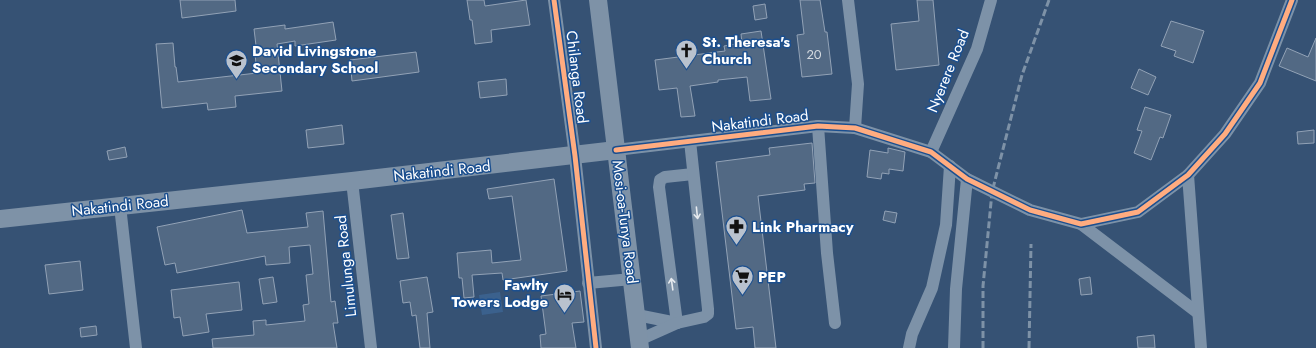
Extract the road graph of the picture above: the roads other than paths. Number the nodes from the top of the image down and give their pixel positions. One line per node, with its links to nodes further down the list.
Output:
1 (554, 0): 11 (street, Chilanga Road)
2 (598, 0): 9 (highway, Mosi-oa-Tunya Road)
3 (848, 0): 7 (street)
4 (991, 0): 10 (street, Nyerere Road)
5 (1292, 0): 14 (street)
6 (818, 126): 7 (street, Nakatindi Road); 8 (street, Nakatindi Road); 25 (street)
7 (855, 128): 10 (street, Nakatindi Road)
8 (690, 141): 9 (street, Nakatindi Road); 13 (street)
9 (616, 150): 11 (highway, Nakatindi Road); 20 (highway, Mosi-oa-Tunya Road)
10 (932, 152): 12 (street, Nakatindi Road)
11 (575, 156): 16 (highway, Nakatindi Road); 21 (street, Chilanga Road)
12 (950, 166): 15 (street, Nakatindi Road); 30 (street)
13 (693, 174): 24 (street, one-way to 24); 24 (street, one-way to 13)
14 (1188, 175): 19 (street); 22 (street)
15 (967, 179): 19 (street, Nakatindi Road); 31 (street)
16 (352, 181): 17 (highway, Nakatindi Road); 28 (street, Limulunga Road)
17 (120, 206): 18 (highway, Nakatindi Road); 27 (street)
18 (0, 219)
19 (1081, 224): 22 (street)
20 (632, 279): 21 (street); 23 (highway, Mosi-oa-Tunya Road)
21 (588, 283): 29 (street, Chilanga Road)
22 (1198, 313): 32 (street)
23 (637, 315): 24 (street); 26 (highway, Mosi-oa-Tunya Road)
24 (677, 323): 26 (street)
25 (835, 323)
26 (640, 344)
27 (136, 348)
28 (371, 348)
29 (596, 348)
30 (909, 348)
31 (954, 348)
32 (1201, 348)

